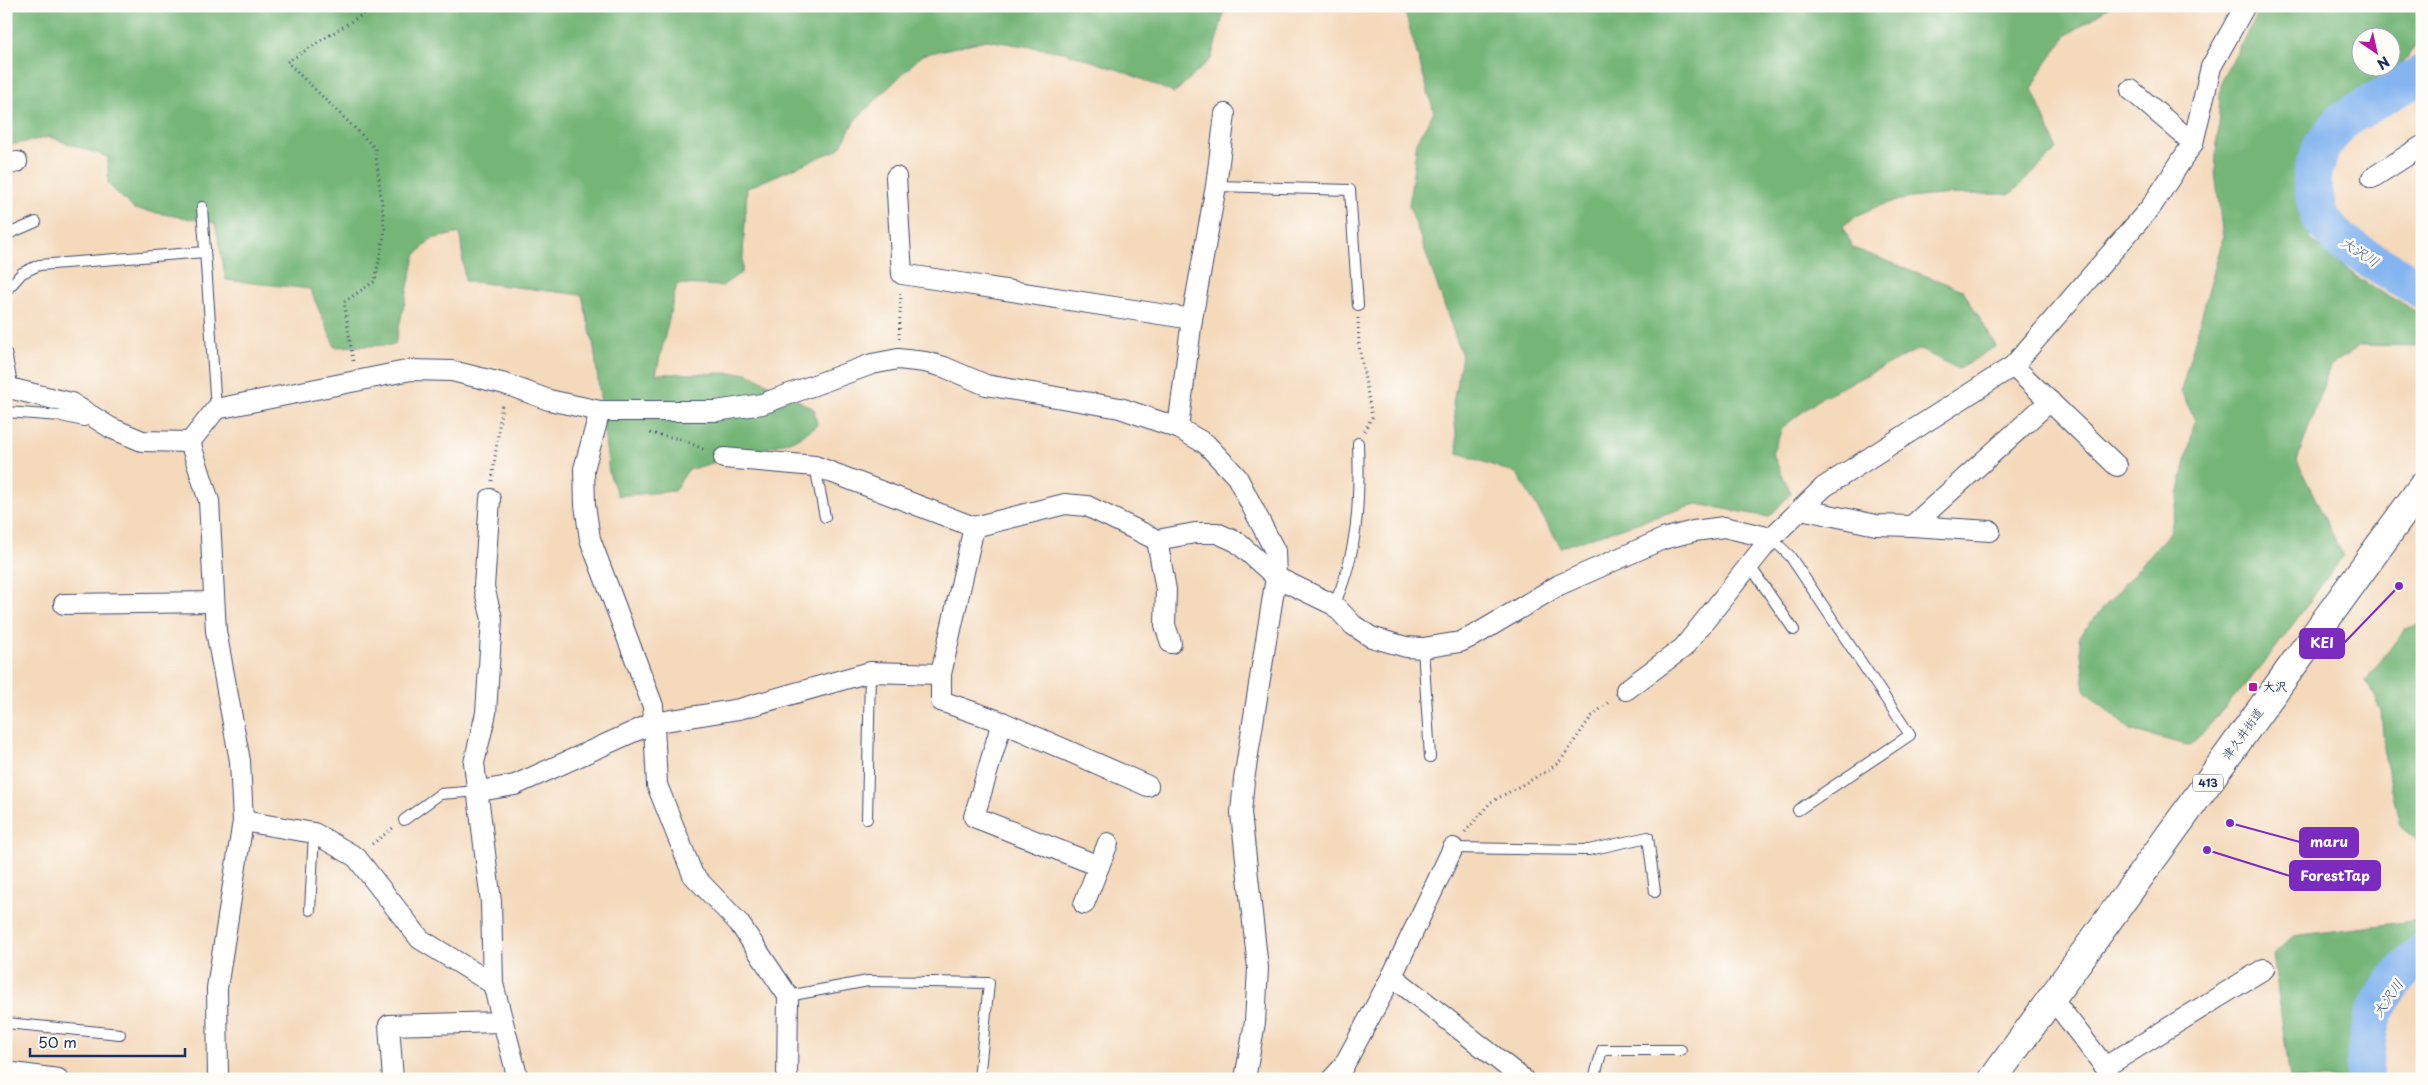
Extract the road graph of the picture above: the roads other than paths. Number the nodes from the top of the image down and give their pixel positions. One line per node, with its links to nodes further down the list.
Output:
1 (2246, 6): 4 (street)
2 (2131, 90): 4 (street)
3 (1225, 114): 8 (street)
4 (2193, 144): 17 (street)
5 (2422, 146): 7 (street)
6 (896, 177): 15 (street)
7 (2372, 178)
8 (1216, 186): 14 (lane); 15 (street)
9 (202, 207): 12 (lane)
10 (36, 222): 11 (lane)
11 (6, 235)
12 (205, 252): 13 (lane); 20 (lane)
13 (6, 291)
14 (1358, 305)
15 (1192, 319): 24 (street)
16 (6, 353): 18 (lane)
17 (2013, 366): 19 (street); 32 (street)
18 (13, 389): 23 (street)
19 (2050, 401): 29 (street); 34 (street)
20 (216, 409): 21 (street); 25 (street)
21 (600, 411): 24 (street); 51 (street)
22 (6, 412): 23 (lane)
23 (94, 418): 25 (street)
24 (1178, 428): 40 (street)
25 (190, 442): 41 (street)
26 (1358, 443): 43 (lane)
27 (724, 458): 28 (street)
28 (815, 466): 33 (lane); 35 (street)
29 (2117, 466)
30 (2422, 487): 70 (highway, 津久井街道 / 413)
31 (490, 499): 54 (street)
32 (1801, 509): 34 (street); 37 (street)
33 (825, 517)
34 (1912, 526): 36 (street)
35 (974, 527): 38 (street); 48 (street)
36 (1990, 531)
37 (1771, 538): 39 (street); 46 (street); 55 (lane)
38 (1157, 540): 40 (street); 45 (street)
39 (1750, 566): 44 (lane); 49 (street)
40 (1276, 577): 43 (street); 82 (street)
41 (214, 602): 42 (street); 58 (street)
42 (64, 604)
43 (1334, 605): 46 (street)
44 (1794, 630)
45 (1171, 642)
46 (1423, 648): 52 (lane)
47 (870, 672): 48 (street); 51 (street); 56 (lane)
48 (941, 674): 50 (street)
49 (1626, 690)
50 (1002, 722): 53 (street); 62 (street)
51 (653, 723): 54 (street); 69 (street)
52 (1430, 757)
53 (1148, 786)
54 (479, 791): 57 (lane); 68 (street)
55 (1798, 810)
56 (867, 818)
57 (404, 820)
58 (243, 821): 59 (street); 77 (street)
59 (314, 833): 65 (lane); 68 (street)
60 (1108, 843): 62 (street)
61 (1453, 848): 63 (lane); 67 (street)
62 (1099, 866): 64 (street)
63 (1655, 892)
64 (1084, 904)
65 (310, 910)
66 (2264, 969): 70 (street)
67 (1392, 976): 83 (street); 84 (street)
68 (493, 984): 71 (street)
69 (788, 996): 80 (street); 81 (lane)
70 (2052, 998): 86 (highway, 津久井街道 / 413)
71 (502, 1022): 78 (street); 79 (street)
72 (6, 1023): 73 (lane)
73 (120, 1034)
74 (1680, 1050): 85 (lane)
75 (6, 1072): 76 (street)
76 (58, 1079)
77 (218, 1079)
78 (392, 1079)
79 (518, 1079)
80 (787, 1079)
81 (980, 1079)
82 (1245, 1079)
83 (1332, 1079)
84 (1523, 1079)
85 (1594, 1079)
86 (1993, 1079)

